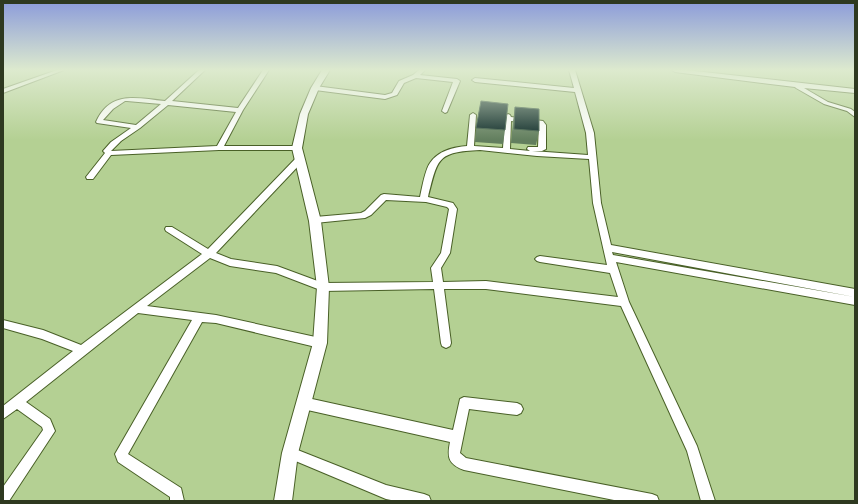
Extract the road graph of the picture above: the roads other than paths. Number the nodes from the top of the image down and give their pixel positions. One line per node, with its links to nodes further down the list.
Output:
1 (177, 94): 9 (street)
2 (251, 94): 10 (street)
3 (313, 94): 20 (main road)
4 (359, 94): 5 (street)
5 (395, 94)
6 (452, 94): 11 (street)
7 (578, 94): 21 (street)
8 (809, 94): 12 (street)
9 (166, 104): 10 (street); 14 (street); 14 (street)
10 (240, 110): 16 (street)
11 (445, 111)
12 (855, 114)
13 (473, 115): 17 (street)
14 (138, 127): 19 (street)
15 (487, 145): 18 (street)
16 (219, 148): 19 (street); 20 (street)
17 (470, 148): 18 (street); 23 (street)
18 (506, 149): 18 (street); 21 (street)
19 (108, 153): 22 (street)
20 (298, 154): 24 (main road); 27 (street)
21 (592, 157): 26 (street)
22 (90, 177)
23 (425, 199): 24 (street); 31 (street)
24 (315, 220): 32 (main road)
25 (169, 229): 27 (street)
26 (607, 248): 28 (street); 33 (street)
27 (210, 254): 32 (street); 36 (street)
28 (610, 258): 30 (street); 34 (street)
29 (540, 259): 30 (street)
30 (614, 270): 35 (street)
31 (439, 285): 32 (street); 35 (street); 40 (street)
32 (323, 287): 39 (main road)
33 (855, 293)
34 (855, 301)
35 (624, 302): 53 (street)
36 (136, 309): 37 (street); 41 (street)
37 (200, 316): 39 (street); 49 (street)
38 (3, 324): 41 (street)
39 (320, 343): 43 (main road)
40 (446, 343)
41 (82, 350): 42 (street)
42 (17, 402): 45 (street); 48 (street)
43 (303, 403): 46 (street); 47 (main road)
44 (517, 408): 46 (street)
45 (3, 413)
46 (457, 437): 52 (street)
47 (290, 453): 50 (main road); 51 (street)
48 (3, 498)
49 (177, 501)
50 (283, 501)
51 (424, 501)
52 (652, 501)
53 (708, 501)

